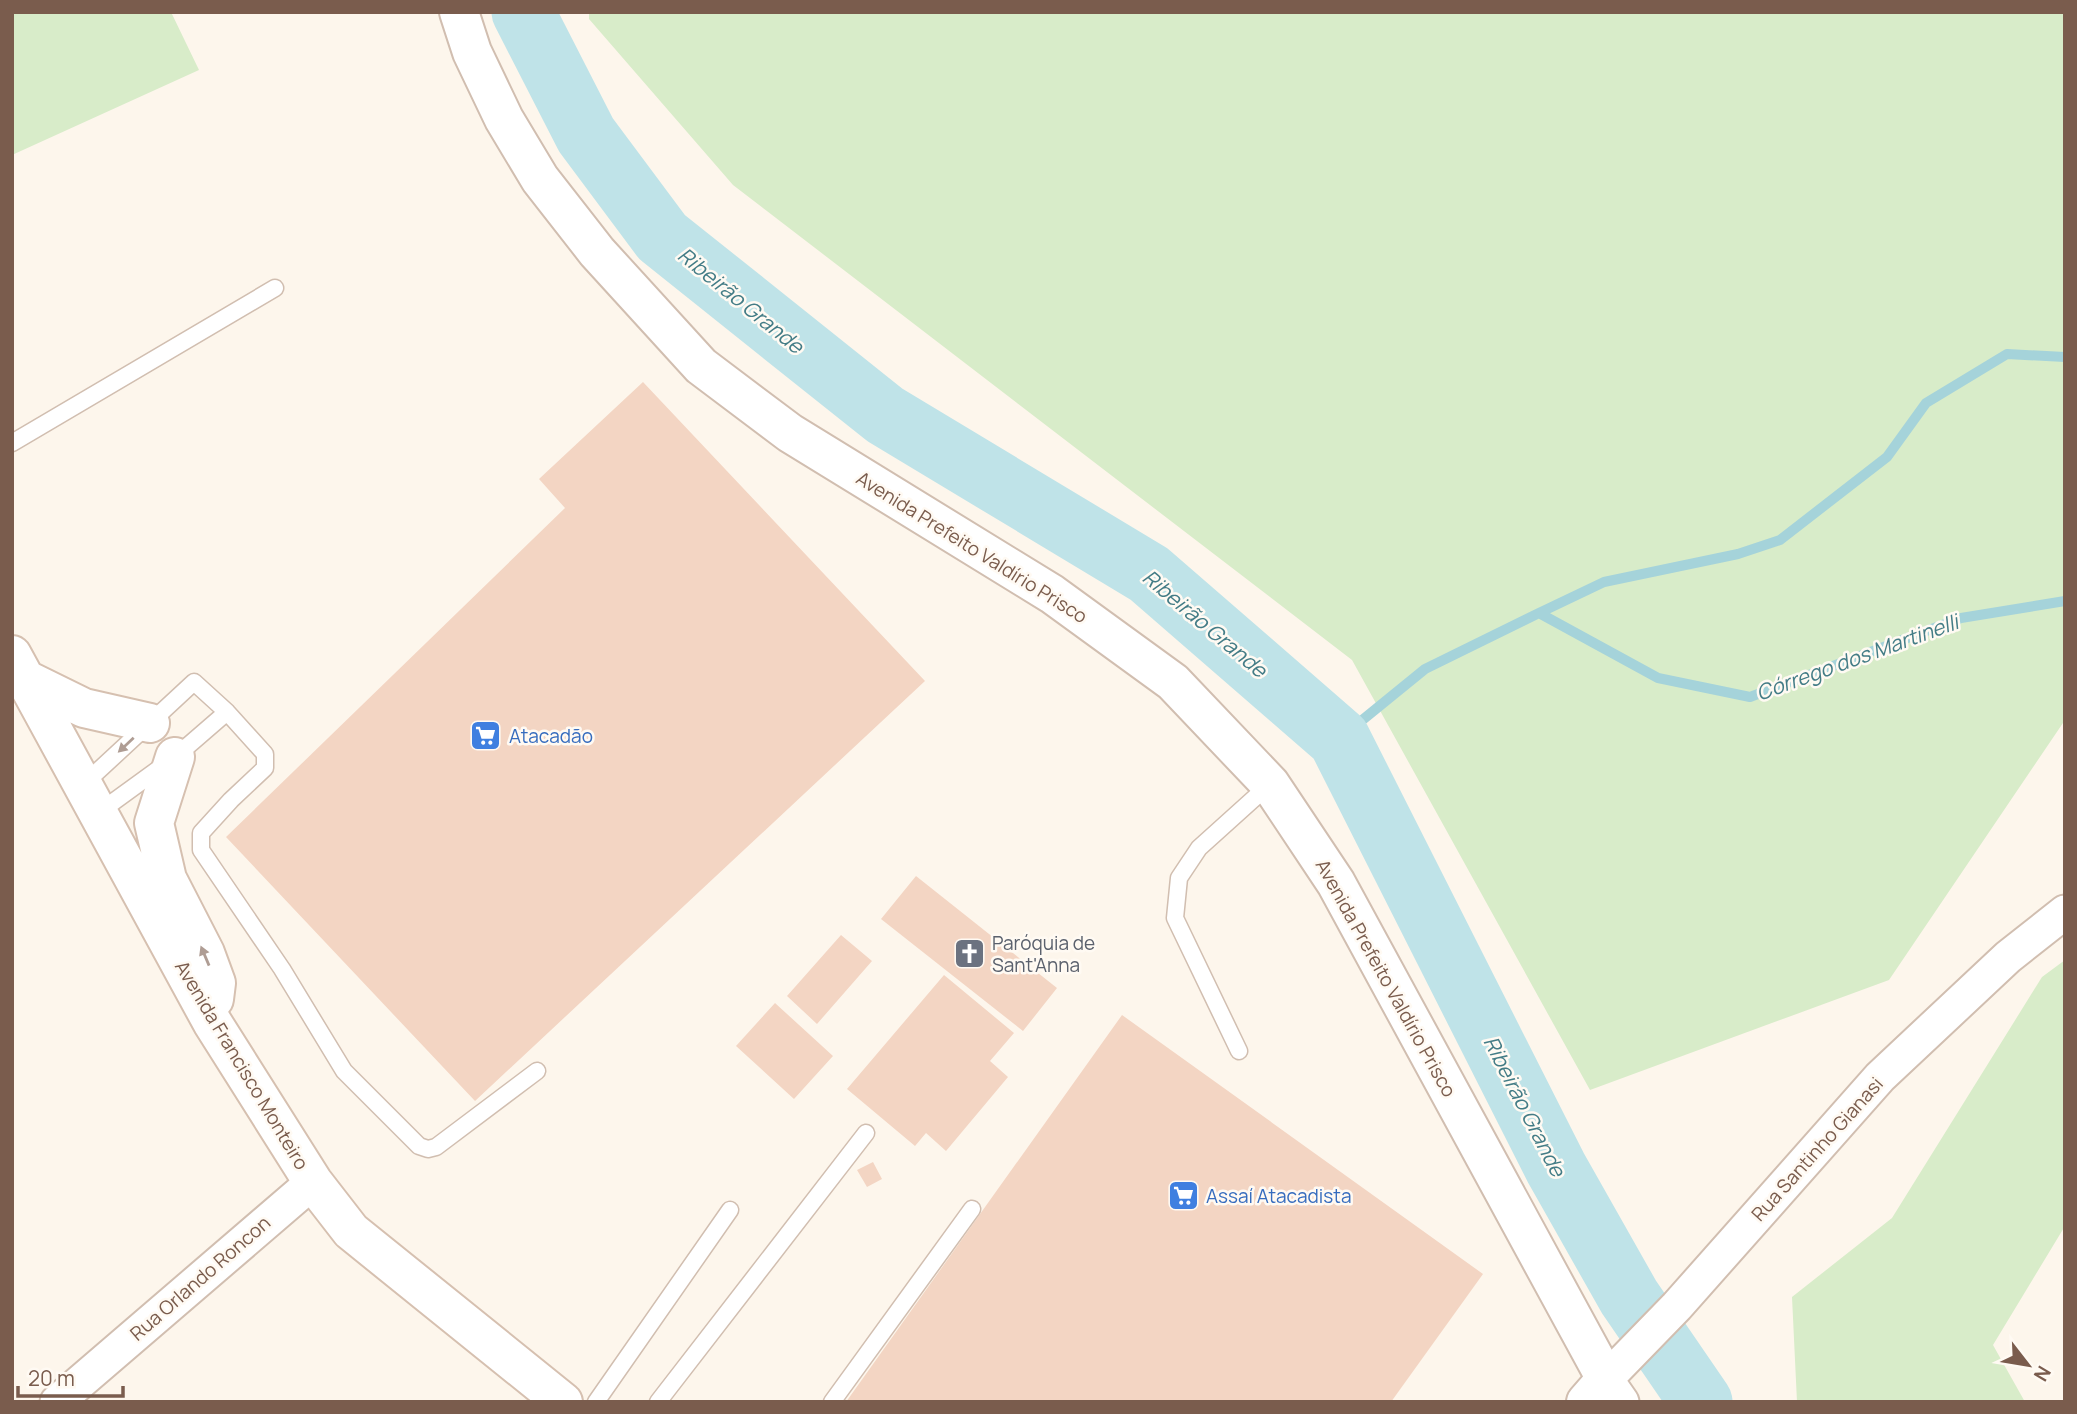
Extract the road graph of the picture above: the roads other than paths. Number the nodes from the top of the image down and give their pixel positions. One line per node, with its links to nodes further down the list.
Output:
1 (459, 12): 8 (street, Avenida Prefeito Valdírio Prisco)
2 (275, 288): 3 (lane)
3 (12, 443)
4 (19, 667): 6 (street); 9 (street, Avenida Francisco Monteiro)
5 (227, 712): 6 (lane); 7 (lane); 13 (lane)
6 (150, 723): 9 (lane, one-way to 9)
7 (175, 757): 9 (lane); 11 (street, one-way to 7)
8 (1270, 784): 12 (lane); 18 (street, Avenida Prefeito Valdírio Prisco)
9 (90, 799): 11 (street, Avenida Francisco Monteiro)
10 (2065, 912): 18 (street, Rua Santinho Gianasi)
11 (212, 1022): 15 (street, Avenida Francisco Monteiro)
12 (1239, 1051)
13 (537, 1071)
14 (866, 1133): 22 (lane)
15 (313, 1182): 19 (street, Rua Orlando Roncon); 20 (street, Avenida Francisco Monteiro)
16 (972, 1209): 23 (lane)
17 (730, 1210): 21 (lane)
18 (1610, 1386)
19 (57, 1402)
20 (563, 1402)
21 (596, 1402)
22 (658, 1402)
23 (832, 1402)

